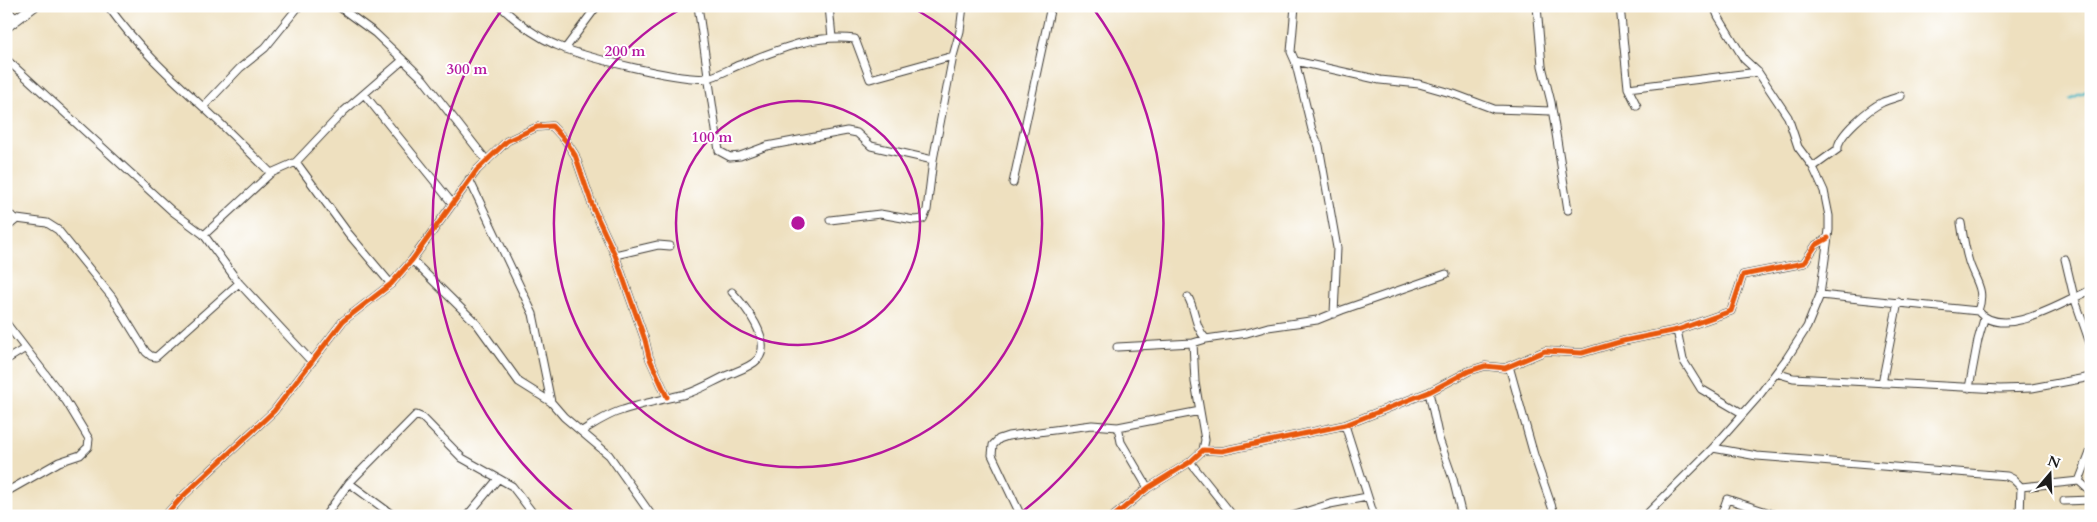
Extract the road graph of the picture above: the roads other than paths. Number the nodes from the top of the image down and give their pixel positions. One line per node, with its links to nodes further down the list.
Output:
1 (34, 6): 16 (street)
2 (108, 6): 30 (street)
3 (299, 6): 30 (street)
4 (338, 6): 22 (street)
5 (500, 6): 19 (street)
6 (596, 6): 19 (street)
7 (698, 6): 25 (street)
8 (829, 6): 18 (street)
9 (962, 6): 20 (street)
10 (1051, 6): 38 (street)
11 (1295, 6): 23 (street)
12 (1537, 6): 31 (street)
13 (1620, 6): 26 (street)
14 (1714, 6): 24 (street)
15 (6, 10): 16 (street)
16 (16, 18): 17 (street)
17 (6, 27)
18 (832, 38): 20 (street); 25 (street)
19 (565, 49): 25 (street)
20 (953, 56): 32 (street)
21 (6, 59): 46 (street)
22 (403, 60): 27 (street); 33 (street)
23 (1296, 61): 31 (street); 62 (street)
24 (1758, 72): 26 (street); 35 (street)
25 (708, 78): 32 (street)
26 (1628, 88): 29 (street)
27 (364, 94): 34 (street); 39 (street)
28 (1901, 96): 35 (street)
29 (1637, 106)
30 (203, 107): 36 (street)
31 (1552, 111): 40 (street)
32 (933, 160): 43 (street)
33 (487, 161): 37 (street); 49 (street)
34 (296, 162): 36 (street); 54 (street)
35 (1813, 167): 47 (street)
36 (271, 173): 46 (street)
37 (469, 179): 39 (street); 80 (street)
38 (1013, 183)
39 (452, 203): 51 (street)
40 (1568, 210)
41 (6, 213): 42 (street)
42 (17, 219): 45 (street); 53 (street)
43 (830, 220)
44 (1961, 223): 61 (street)
45 (6, 228)
46 (204, 235): 53 (street)
47 (1828, 238): 57 (street); 65 (street)
48 (670, 246): 49 (street)
49 (615, 256): 79 (street)
50 (2065, 259): 59 (street)
51 (412, 260): 54 (street); 80 (street)
52 (1446, 274): 62 (street)
53 (239, 283): 72 (street)
54 (391, 284): 72 (street)
55 (2091, 290): 59 (street)
56 (732, 292): 79 (street)
57 (1820, 295): 60 (street); 74 (street)
58 (1188, 297): 66 (street)
59 (2074, 297): 63 (street); 68 (street)
60 (1898, 302): 61 (street); 76 (street)
61 (1978, 311): 63 (street)
62 (1334, 314): 66 (street)
63 (1984, 319): 77 (street)
64 (6, 323): 70 (street)
65 (1677, 330): 73 (street); 82 (street)
66 (1206, 339): 67 (street)
67 (1193, 343): 69 (street); 81 (street)
68 (2091, 346)
69 (1118, 347)
70 (24, 349): 71 (street); 95 (street)
71 (6, 360)
72 (312, 362): 101 (street)
73 (1509, 366): 78 (street); 113 (street)
74 (1776, 373): 76 (street); 82 (street)
75 (2091, 377): 77 (street)
76 (1882, 383): 77 (street)
77 (1969, 388)
78 (1430, 392): 84 (street); 112 (street)
79 (667, 397): 85 (street)
80 (551, 402): 85 (street)
81 (1200, 411): 83 (street); 87 (street)
82 (1742, 414): 86 (street)
83 (1118, 426): 94 (street); 107 (street)
84 (1345, 426): 87 (street); 97 (street)
85 (582, 431): 106 (street)
86 (1713, 448): 93 (street); 114 (street)
87 (1203, 450): 89 (street)
88 (2091, 450): 91 (street)
89 (1190, 462): 94 (street); 109 (street)
90 (498, 479): 92 (street); 104 (street); 105 (street)
91 (2079, 481): 93 (street); 96 (street)
92 (349, 483): 102 (street); 103 (street)
93 (2021, 487): 117 (street)
94 (1148, 488): 108 (street)
95 (6, 492)
96 (2091, 492)
97 (1367, 497): 100 (street); 111 (street)
98 (2091, 500): 99 (street)
99 (2064, 501)
100 (1308, 513): 110 (street)
101 (165, 516)
102 (325, 516)
103 (394, 516)
104 (466, 516)
105 (535, 516)
106 (652, 516)
107 (1021, 516)
108 (1114, 516)
109 (1233, 516)
110 (1292, 516)
111 (1374, 516)
112 (1462, 516)
113 (1555, 516)
114 (1645, 516)
115 (1721, 516): 116 (street)
116 (1780, 516)
117 (2020, 516)

